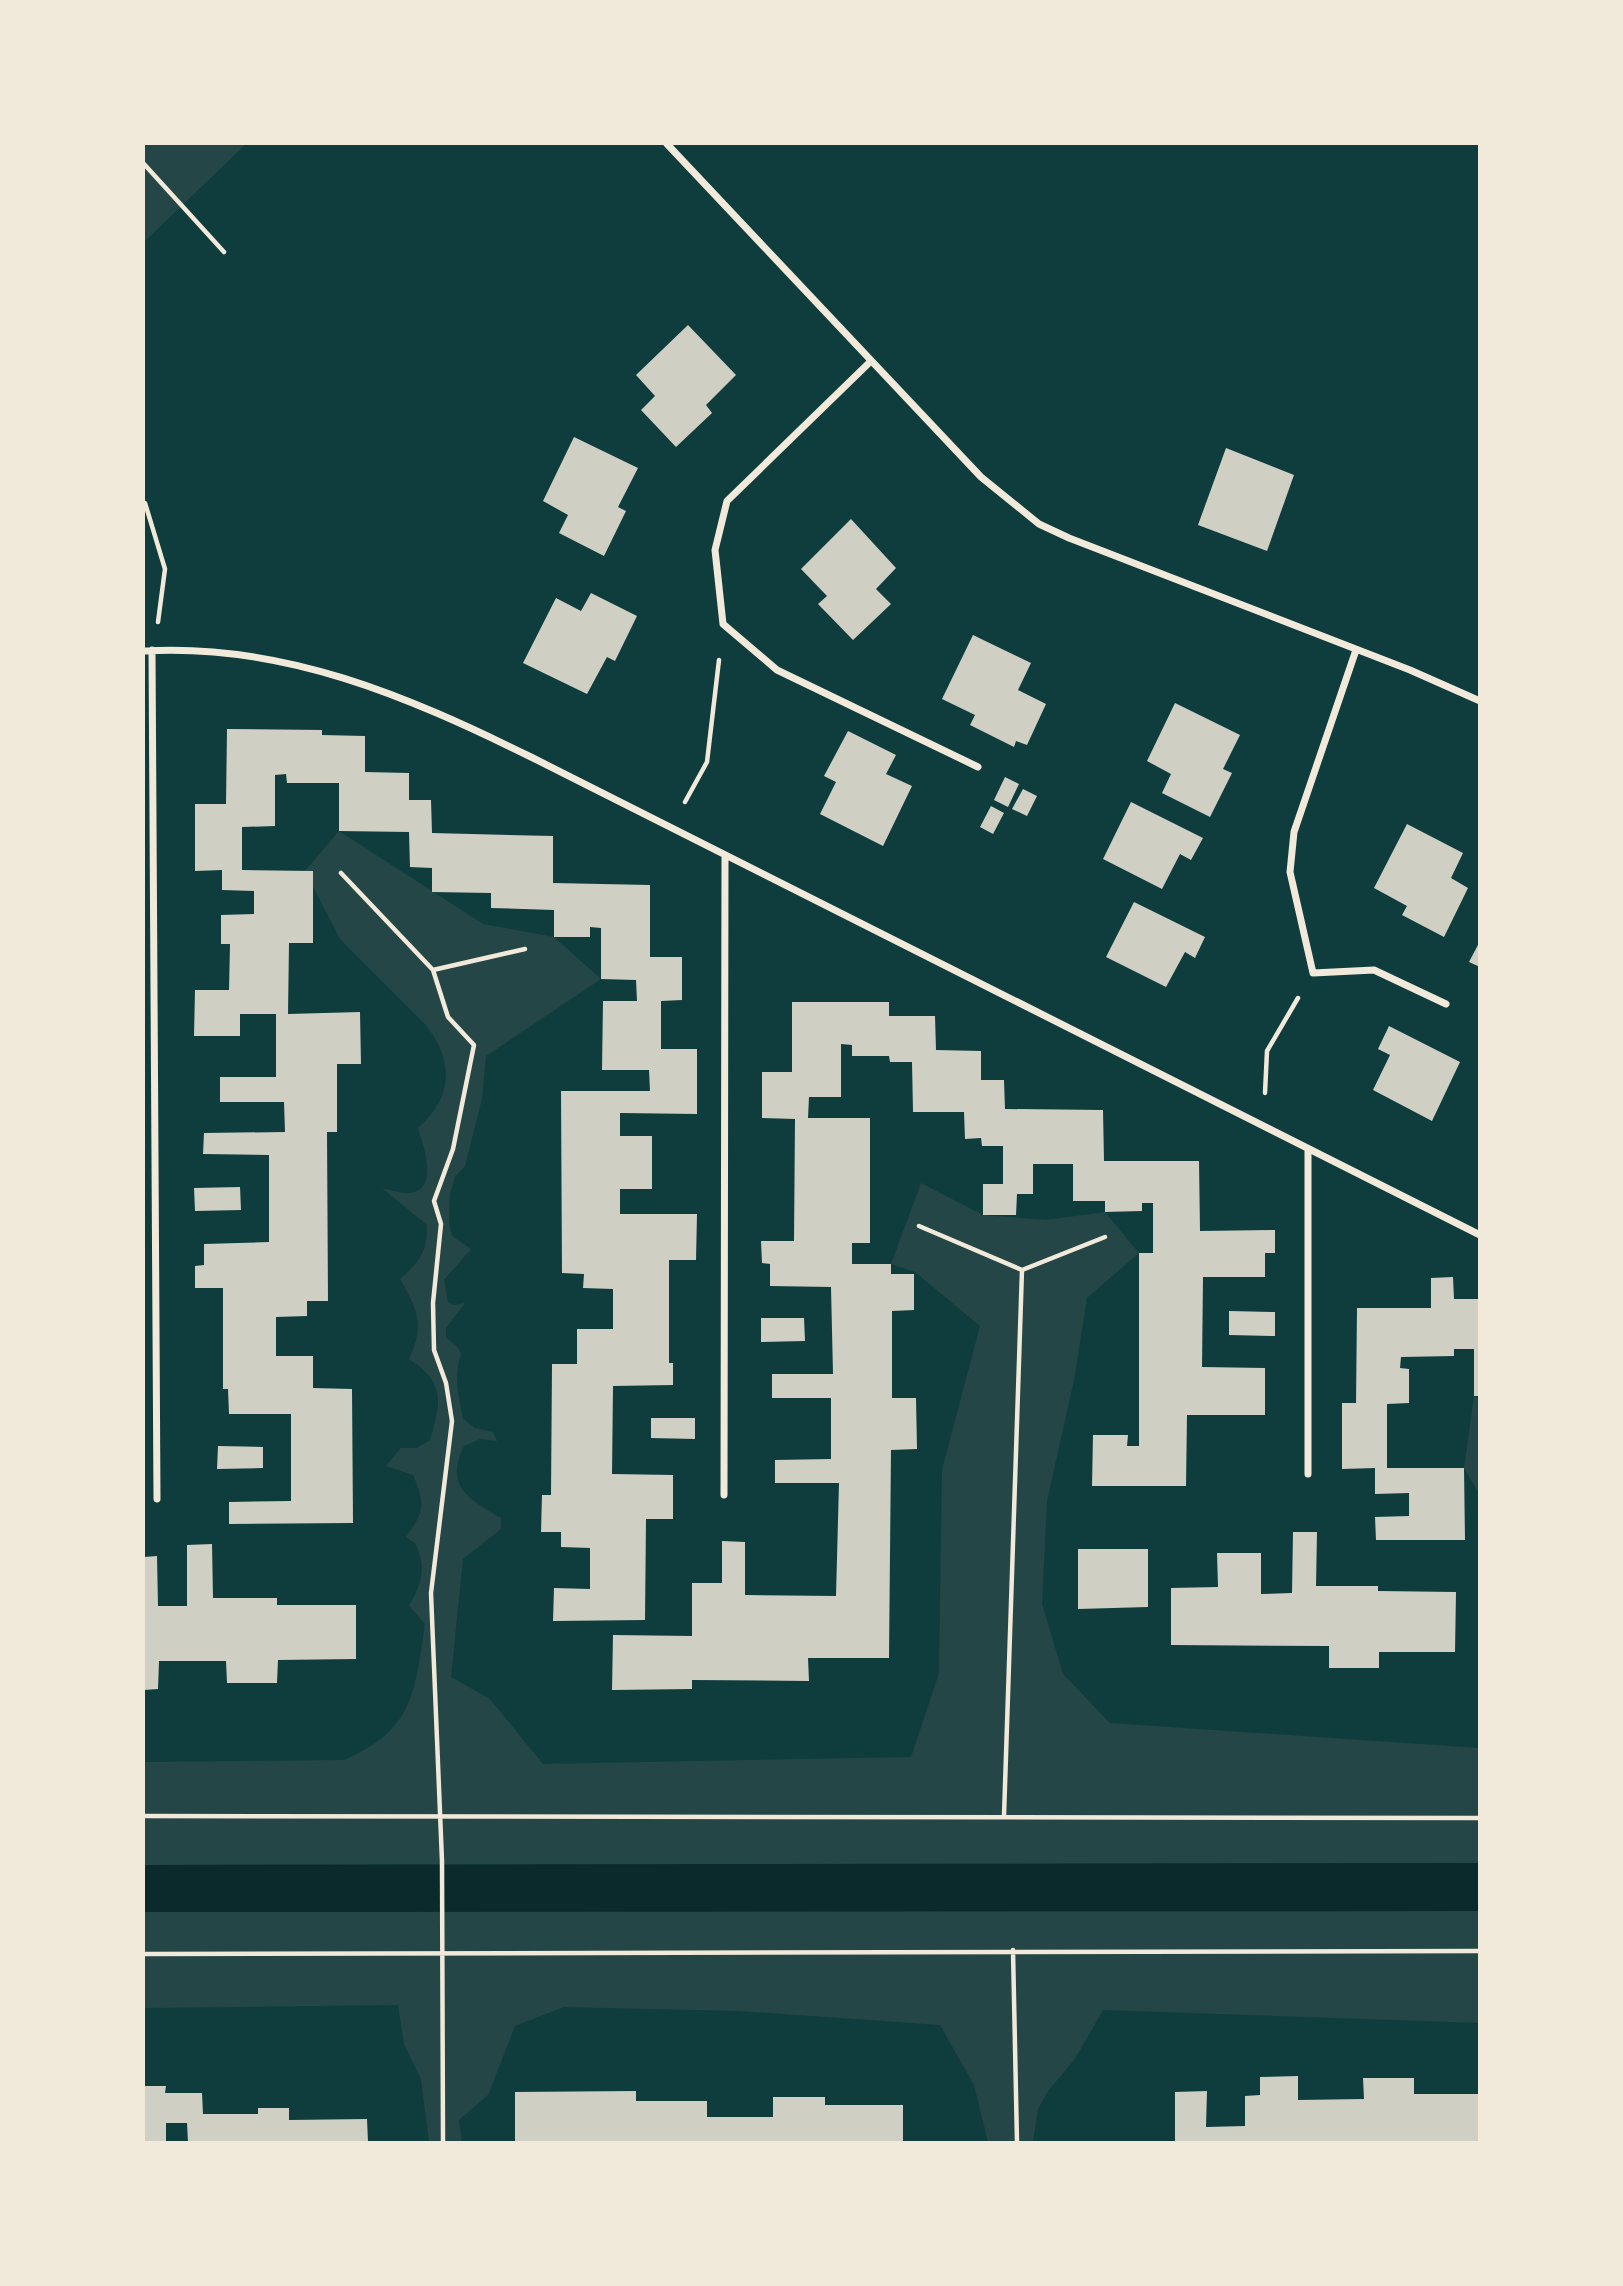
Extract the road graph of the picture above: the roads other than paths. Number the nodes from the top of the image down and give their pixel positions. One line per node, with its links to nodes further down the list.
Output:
1 (667, 144): 2 (street)
2 (871, 361): 4 (street); 7 (street)
3 (152, 650): 5 (street); 8 (street); 14 (street)
4 (1356, 650): 6 (street); 9 (street)
5 (144, 651)
6 (1479, 701)
7 (978, 767)
8 (725, 855): 10 (street); 13 (street)
9 (1446, 1004)
10 (1308, 1151): 11 (street); 12 (street)
11 (1479, 1235)
12 (1308, 1474)
13 (724, 1495)
14 (157, 1499)

